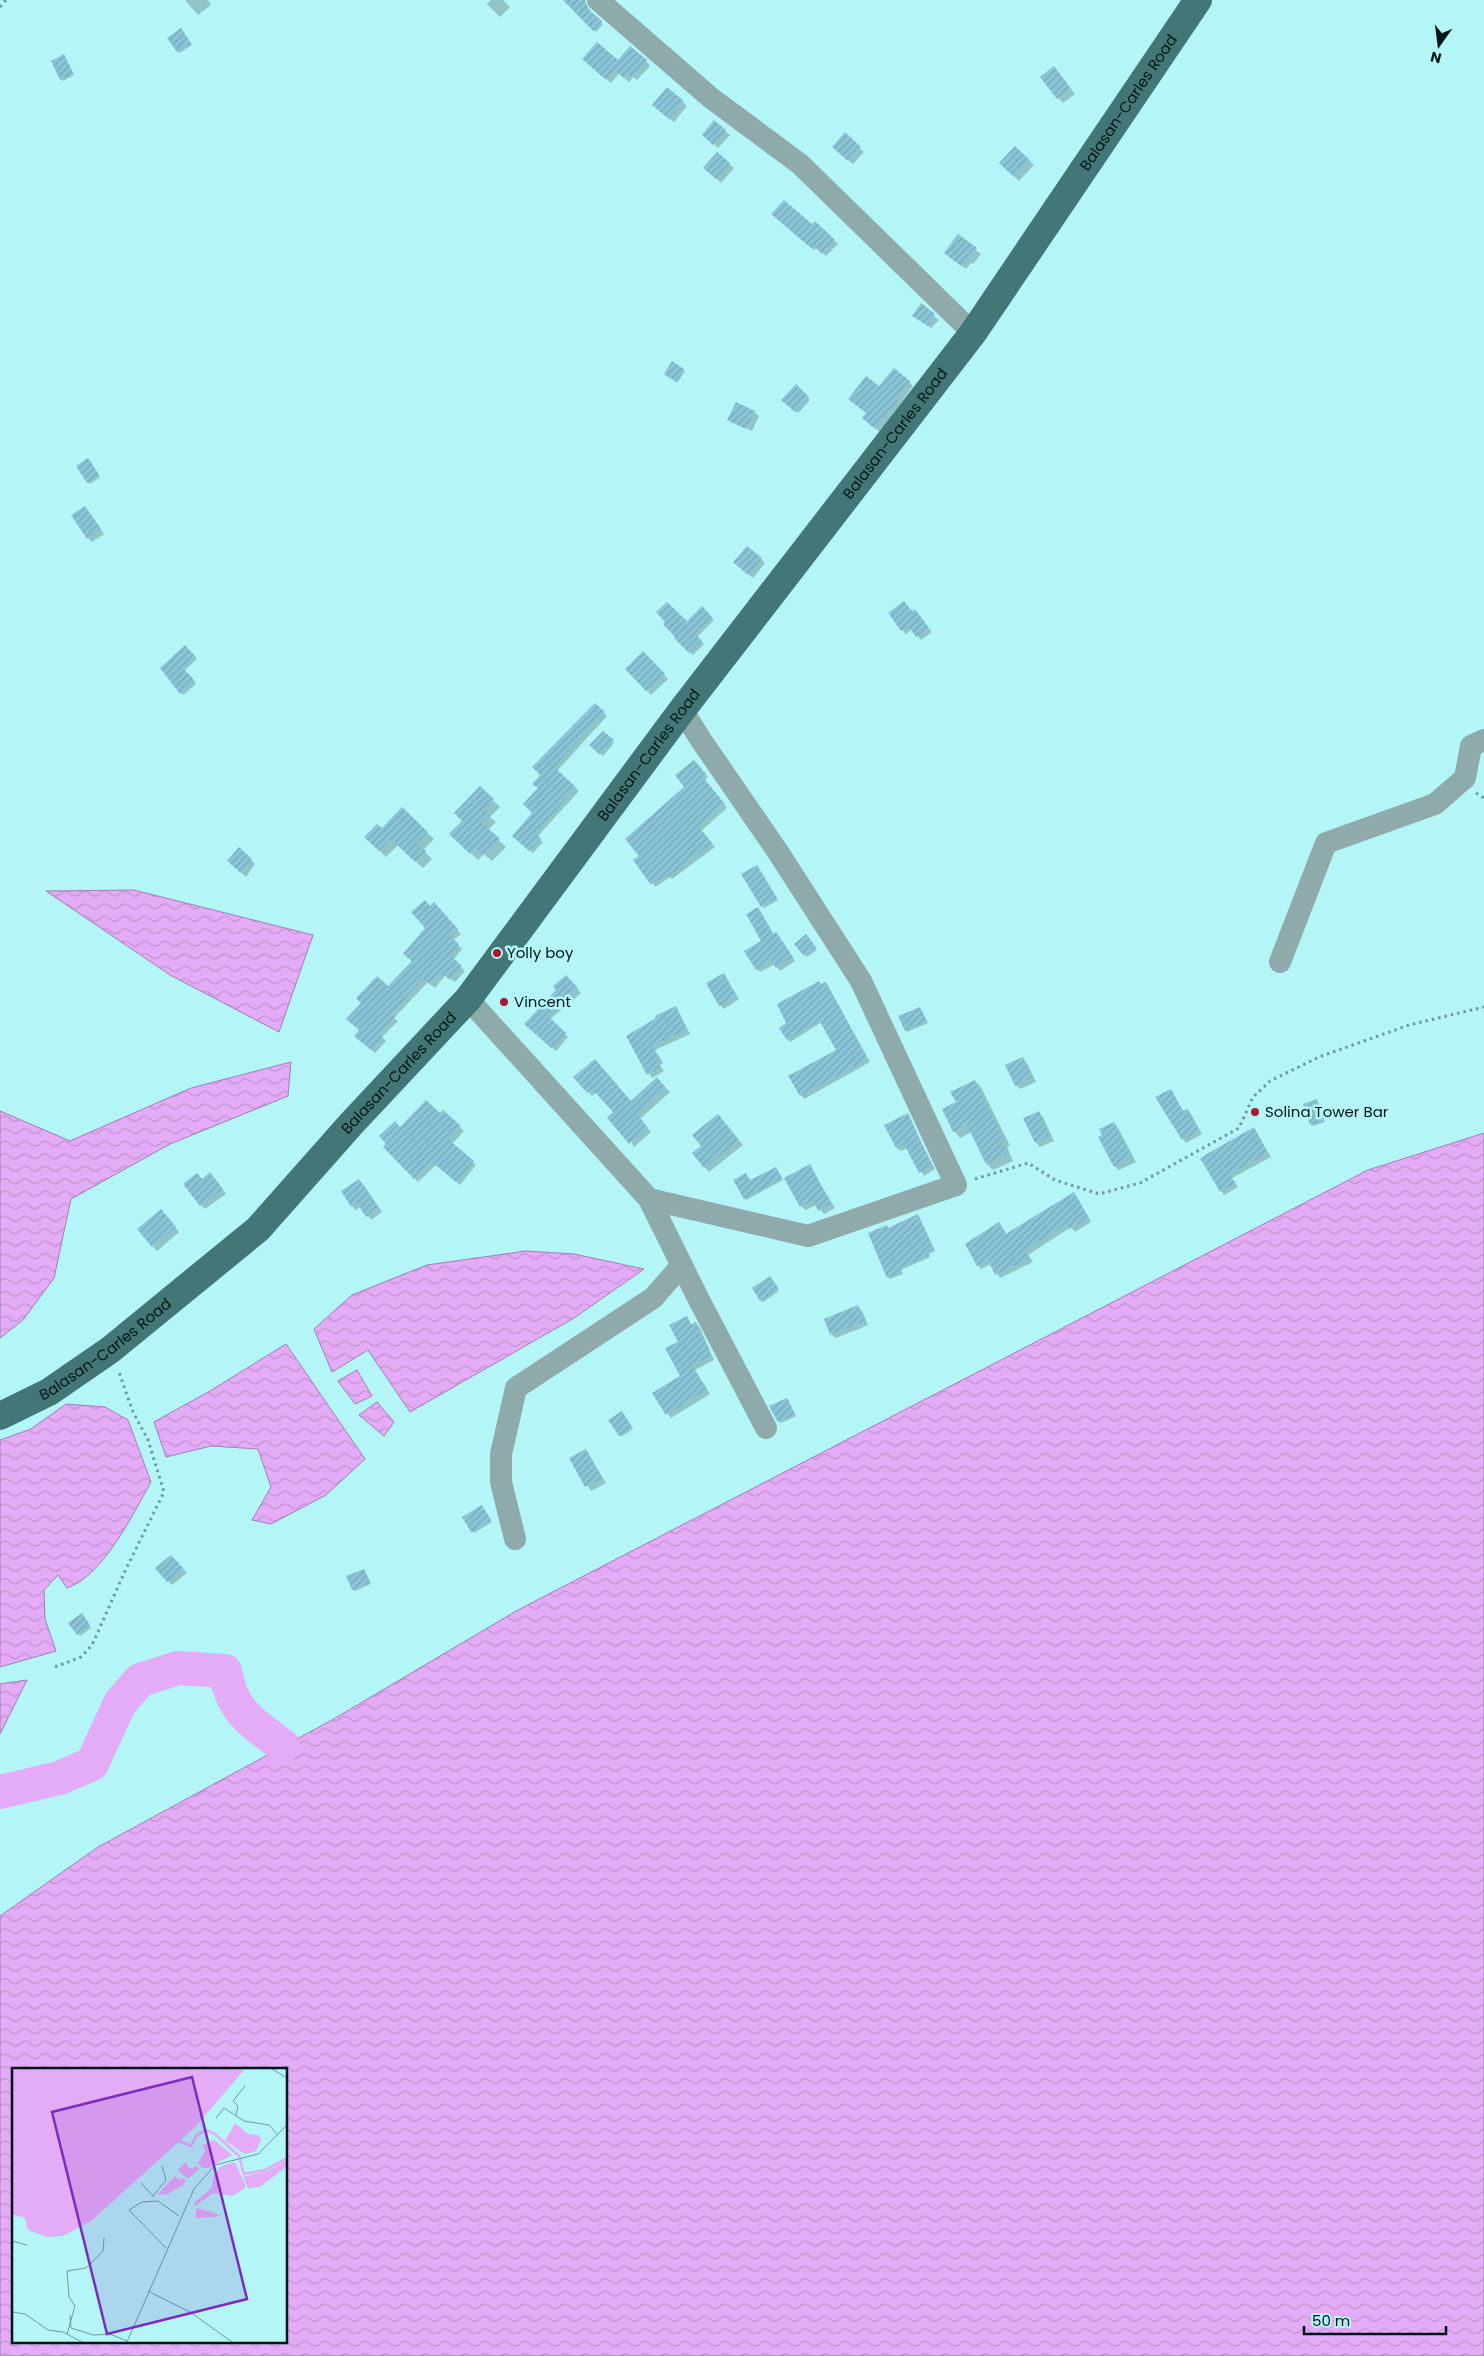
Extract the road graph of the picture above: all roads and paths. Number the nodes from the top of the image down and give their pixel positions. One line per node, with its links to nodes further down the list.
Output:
1 (6, 0): 4 (path)
2 (598, 0): 5 (street)
3 (1198, 0): 5 (main road, Balasan-Carles Road)
4 (0, 8)
5 (973, 333): 6 (main road, Balasan-Carles Road)
6 (682, 710): 9 (main road, Balasan-Carles Road); 11 (street)
7 (1484, 740): 8 (street)
8 (1280, 962)
9 (468, 999): 12 (street); 14 (main road, Balasan-Carles Road)
10 (1484, 1007): 11 (path)
11 (956, 1184): 12 (street)
12 (649, 1198): 13 (street)
13 (682, 1265): 16 (street); 17 (street)
14 (110, 1350): 15 (main road, Balasan-Carles Road); 18 (path)
15 (0, 1416)
16 (766, 1428)
17 (515, 1540)
18 (55, 1667)

